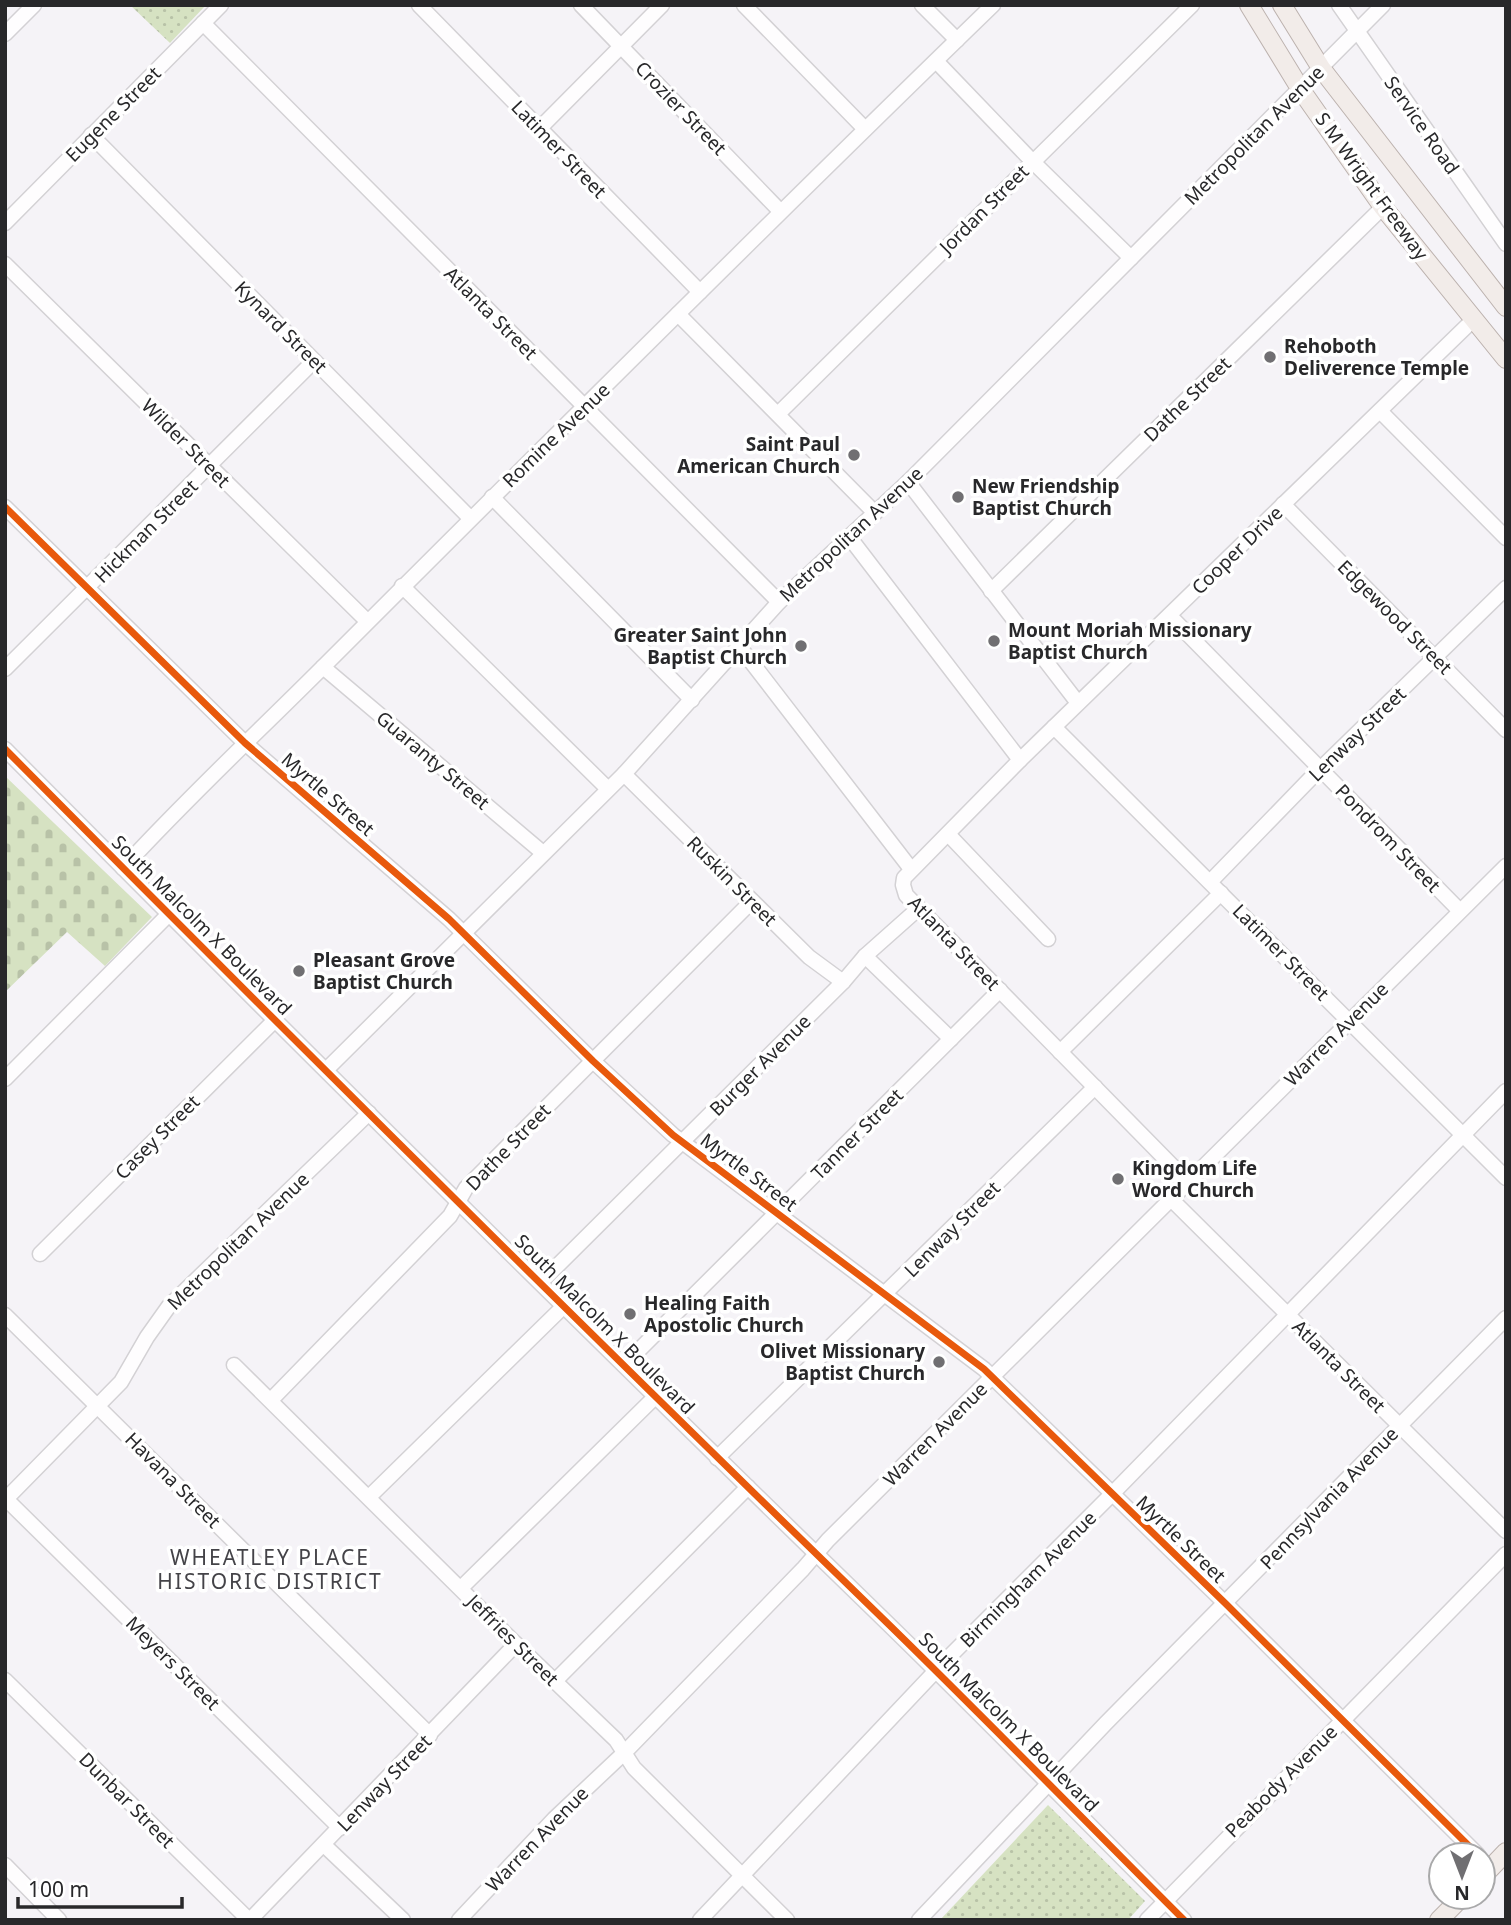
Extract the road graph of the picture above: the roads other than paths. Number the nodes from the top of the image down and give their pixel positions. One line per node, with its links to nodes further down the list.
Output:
1 (34, 5): 16 (street)
2 (221, 5): 14 (street, Eugene Street)
3 (419, 5): 22 (street, Latimer Street)
4 (581, 5): 18 (street, Crozier Street)
5 (662, 5): 18 (street)
6 (744, 5): 23 (street)
7 (922, 5): 17 (street)
8 (993, 5): 17 (street, Romine Avenue)
9 (1192, 5): 25 (street, Jordan Street)
10 (1249, 5): 21 (main road, S M Wright Freeway)
11 (1282, 5): 20 (main road, S M Wright Freeway)
12 (1339, 5): 15 (street, Service Road)
13 (1383, 5): 15 (street, Metropolitan Avenue)
14 (204, 23): 24 (street, Eugene Street); 38 (street, Atlanta Street)
15 (1356, 32): 20 (street, Metropolitan Avenue); 29 (street, Service Road)
16 (5, 34)
17 (957, 40): 19 (street, Romine Avenue)
18 (621, 47): 22 (street); 27 (street, Crozier Street)
19 (936, 61): 23 (street, Romine Avenue); 25 (street)
20 (1321, 68): 21 (street, Metropolitan Avenue); 33 (main road, S M Wright Freeway)
21 (1301, 90): 26 (main road, S M Wright Freeway); 30 (street, Metropolitan Avenue)
22 (539, 129): 32 (street, Latimer Street)
23 (864, 129): 27 (street, Romine Avenue)
24 (92, 135): 28 (street, Eugene Street); 37 (street, Kynard Street)
25 (1032, 161): 30 (street); 40 (street, Jordan Street)
26 (1383, 207): 35 (main road, S M Wright Freeway); 53 (street, Dathe Street)
27 (780, 211): 32 (street, Romine Avenue)
28 (5, 223)
29 (1506, 244)
30 (1130, 258): 42 (street, Metropolitan Avenue)
31 (5, 264): 41 (street, Wilder Street)
32 (700, 292): 34 (street, Romine Avenue)
33 (1502, 295)
34 (678, 314): 38 (street, Romine Avenue); 40 (street)
35 (1473, 320): 36 (main road, S M Wright Freeway); 39 (street, Cooper Drive)
36 (1506, 359)
37 (314, 361): 41 (street, Hickman Street); 47 (street, Kynard Street)
38 (584, 407): 43 (street, Romine Avenue); 54 (street, Atlanta Street)
39 (1380, 411): 44 (street, Cooper Drive); 49 (street)
40 (778, 414): 46 (street)
41 (209, 467): 51 (street, Hickman Street); 56 (street, Wilder Street)
42 (908, 482): 46 (street, Metropolitan Avenue); 53 (street)
43 (492, 498): 47 (street, Romine Avenue); 61 (street)
44 (1283, 504): 55 (street, Cooper Drive); 58 (street, Edgewood Street)
45 (5, 507): 51 (street, Myrtle Street)
46 (875, 513): 48 (street, Metropolitan Avenue)
47 (470, 518): 50 (street, Romine Avenue)
48 (850, 538): 54 (street, Metropolitan Avenue); 67 (street)
49 (1506, 538)
50 (402, 586): 56 (street, Romine Avenue); 70 (street)
51 (88, 588): 60 (street, Hickman Street); 65 (street, Myrtle Street)
52 (1506, 588): 58 (street, Lenway Street)
53 (991, 591): 62 (street)
54 (779, 602): 57 (street, Metropolitan Avenue)
55 (1170, 616): 62 (street, Cooper Drive); 68 (street, Pondrom Street)
56 (367, 621): 59 (street, Romine Avenue)
57 (739, 646): 61 (street, Metropolitan Avenue); 75 (street, Atlanta Street)
58 (1435, 658): 64 (street, Edgewood Street); 68 (street, Lenway Street)
59 (323, 667): 65 (street, Romine Avenue); 72 (street, Guaranty Street)
60 (5, 669)
61 (692, 700): 69 (street, Metropolitan Avenue)
62 (1078, 703): 63 (street, Cooper Drive)
63 (1054, 727): 67 (street, Cooper Drive); 76 (street, Latimer Street)
64 (1506, 730)
65 (245, 743): 74 (street, Romine Avenue); 82 (street, Myrtle Street)
66 (5, 749): 74 (street, South Malcolm X Boulevard)
67 (1020, 760): 71 (street, Cooper Drive)
68 (1321, 769): 76 (street, Lenway Street); 80 (street, Pondrom Street)
69 (624, 774): 70 (street, Metropolitan Avenue); 78 (street, Ruskin Street)
70 (608, 789): 72 (street, Metropolitan Avenue)
71 (948, 834): 75 (street, Cooper Drive); 83 (street)
72 (543, 853): 82 (street, Metropolitan Avenue)
73 (1506, 866): 80 (street, Warren Avenue)
74 (123, 868): 81 (street, South Malcolm X Boulevard)
75 (911, 869): 79 (street, Atlanta Street)
76 (1210, 881): 77 (street, Latimer Street)
77 (1221, 893): 88 (street, Latimer Street); 90 (street)
78 (752, 901): 85 (street, Ruskin Street); 91 (street, Dathe Street)
79 (919, 908): 84 (street, Burger Avenue); 86 (street, Atlanta Street)
80 (1460, 911): 88 (street, Warren Avenue)
81 (170, 913): 87 (street, South Malcolm X Boulevard); 93 (street)
82 (463, 932): 91 (street, Myrtle Street); 92 (street, Metropolitan Avenue)
83 (1048, 939)
84 (865, 956): 85 (street, Burger Avenue); 89 (street)
85 (843, 982): 98 (street, Burger Avenue)
86 (1000, 990): 89 (street, Tanner Street); 90 (street, Atlanta Street)
87 (275, 1020): 92 (street, South Malcolm X Boulevard); 104 (street, Casey Street)
88 (1349, 1020): 97 (street, Latimer Street); 100 (street, Warren Avenue)
89 (951, 1040): 103 (street, Tanner Street)
90 (1060, 1052): 94 (street, Atlanta Street)
91 (593, 1061): 98 (street, Myrtle Street); 102 (street, Dathe Street)
92 (326, 1070): 96 (street, South Malcolm X Boulevard)
93 (5, 1079)
94 (1095, 1087): 100 (street, Atlanta Street); 106 (street, Lenway Street)
95 (1506, 1091): 97 (street, Birmingham Avenue)
96 (369, 1113): 102 (street, South Malcolm X Boulevard); 116 (street, Metropolitan Avenue)
97 (1462, 1135): 99 (street, Latimer Street); 109 (street, Birmingham Avenue)
98 (683, 1142): 103 (street, Myrtle Street); 105 (street, Burger Avenue)
99 (1506, 1178)
100 (1189, 1183): 101 (street, Warren Avenue)
101 (1172, 1200): 109 (street, Atlanta Street); 113 (street, Warren Avenue)
102 (459, 1201): 105 (street, South Malcolm X Boulevard); 115 (street, Dathe Street)
103 (777, 1213): 106 (street, Myrtle Street); 112 (street, Tanner Street)
104 (40, 1255)
105 (541, 1282): 107 (street, South Malcolm X Boulevard)
106 (886, 1294): 113 (street, Myrtle Street); 118 (street, Lenway Street)
107 (564, 1306): 112 (street, South Malcolm X Boulevard); 121 (street)
108 (5, 1315): 116 (street, Havana Street)
109 (1288, 1315): 117 (street, Atlanta Street); 120 (street, Birmingham Avenue)
110 (1506, 1318): 117 (street, Pennsylvania Avenue)
111 (234, 1365): 115 (street, Jeffries Street)
112 (624, 1365): 114 (street, South Malcolm X Boulevard)
113 (992, 1377): 120 (street, Myrtle Street); 125 (street, Warren Avenue)
114 (655, 1397): 118 (street, South Malcolm X Boulevard); 126 (street)
115 (271, 1400): 121 (street, Jeffries Street)
116 (97, 1406): 122 (street, Metropolitan Avenue); 133 (street, Havana Street)
117 (1399, 1426): 123 (street, Atlanta Street); 127 (street, Pennsylvania Avenue)
118 (718, 1458): 119 (street, South Malcolm X Boulevard)
119 (748, 1487): 125 (street, South Malcolm X Boulevard); 131 (street)
120 (1112, 1494): 127 (street, Myrtle Street); 129 (street, Birmingham Avenue)
121 (369, 1497): 126 (street, Jeffries Street)
122 (6, 1499): 136 (street, Meyers Street)
123 (1506, 1531)
124 (1506, 1554): 132 (street, Peabody Avenue)
125 (816, 1555): 129 (street, South Malcolm X Boulevard); 134 (street, Warren Avenue)
126 (461, 1588): 128 (street, Jeffries Street)
127 (1226, 1604): 132 (street, Myrtle Street); 135 (street, Pennsylvania Avenue)
128 (516, 1644): 131 (street, Jeffries Street); 133 (street, Lenway Street)
129 (935, 1672): 135 (street, South Malcolm X Boulevard); 140 (street, Birmingham Avenue)
130 (5, 1679): 143 (street, Dunbar Street)
131 (554, 1682): 134 (street, Jeffries Street)
132 (1341, 1721): 137 (street, Myrtle Street); 141 (street, Peabody Avenue)
133 (430, 1735): 136 (street, Lenway Street)
134 (624, 1753): 140 (street, Jeffries Street); 145 (street, Warren Avenue)
135 (1049, 1785): 141 (street, South Malcolm X Boulevard); 148 (street, Pennsylvania Avenue)
136 (340, 1828): 138 (street, Lenway Street)
137 (1460, 1841)
138 (324, 1845): 143 (street, Lenway Street); 144 (street)
139 (6, 1869): 142 (street)
140 (742, 1876): 146 (street, Birmingham Avenue); 147 (street, Jeffries Street)
141 (1165, 1900): 149 (street, Peabody Avenue); 150 (street, South Malcolm X Boulevard)
142 (59, 1920)
143 (250, 1920)
144 (403, 1920)
145 (459, 1920)
146 (700, 1920)
147 (787, 1920)
148 (919, 1920)
149 (1147, 1920)
150 (1184, 1920)

